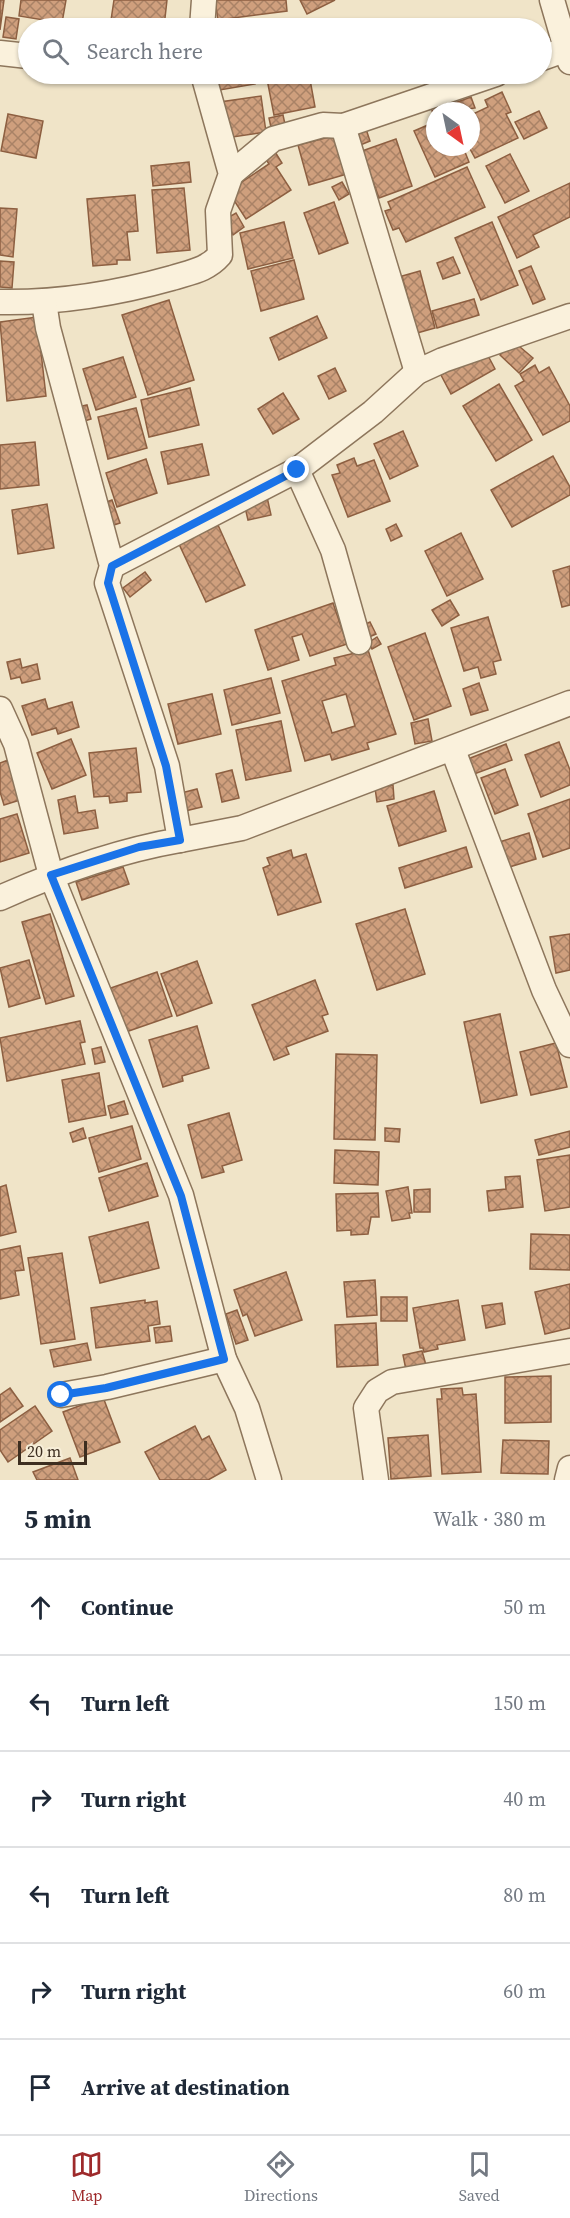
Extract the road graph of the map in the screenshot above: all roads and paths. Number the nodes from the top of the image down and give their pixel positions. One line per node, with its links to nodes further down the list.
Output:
1 (204, 0): 3 (street)
2 (552, 0): 6 (street)
3 (203, 18)
4 (0, 53): 5 (street)
5 (18, 55)
6 (569, 56): 7 (street)
7 (552, 57)
8 (206, 84): 11 (street)
9 (467, 84): 10 (street)
10 (343, 126): 11 (street); 15 (street)
11 (231, 174): 13 (street)
12 (0, 302): 13 (street)
13 (44, 302): 17 (street)
14 (570, 316): 15 (street)
15 (417, 372): 16 (street)
16 (297, 470): 17 (street); 18 (street)
17 (112, 566): 22 (street)
18 (359, 642)
19 (570, 704): 21 (street)
20 (0, 709): 23 (street)
21 (453, 750): 22 (street); 25 (street)
22 (180, 840): 23 (street)
23 (51, 875): 24 (street); 27 (street)
24 (0, 898)
25 (570, 1045)
26 (570, 1351): 31 (street)
27 (224, 1359): 28 (street); 30 (street)
28 (61, 1395)
29 (570, 1468): 32 (street)
30 (269, 1480)
31 (376, 1480)
32 (567, 1480)

